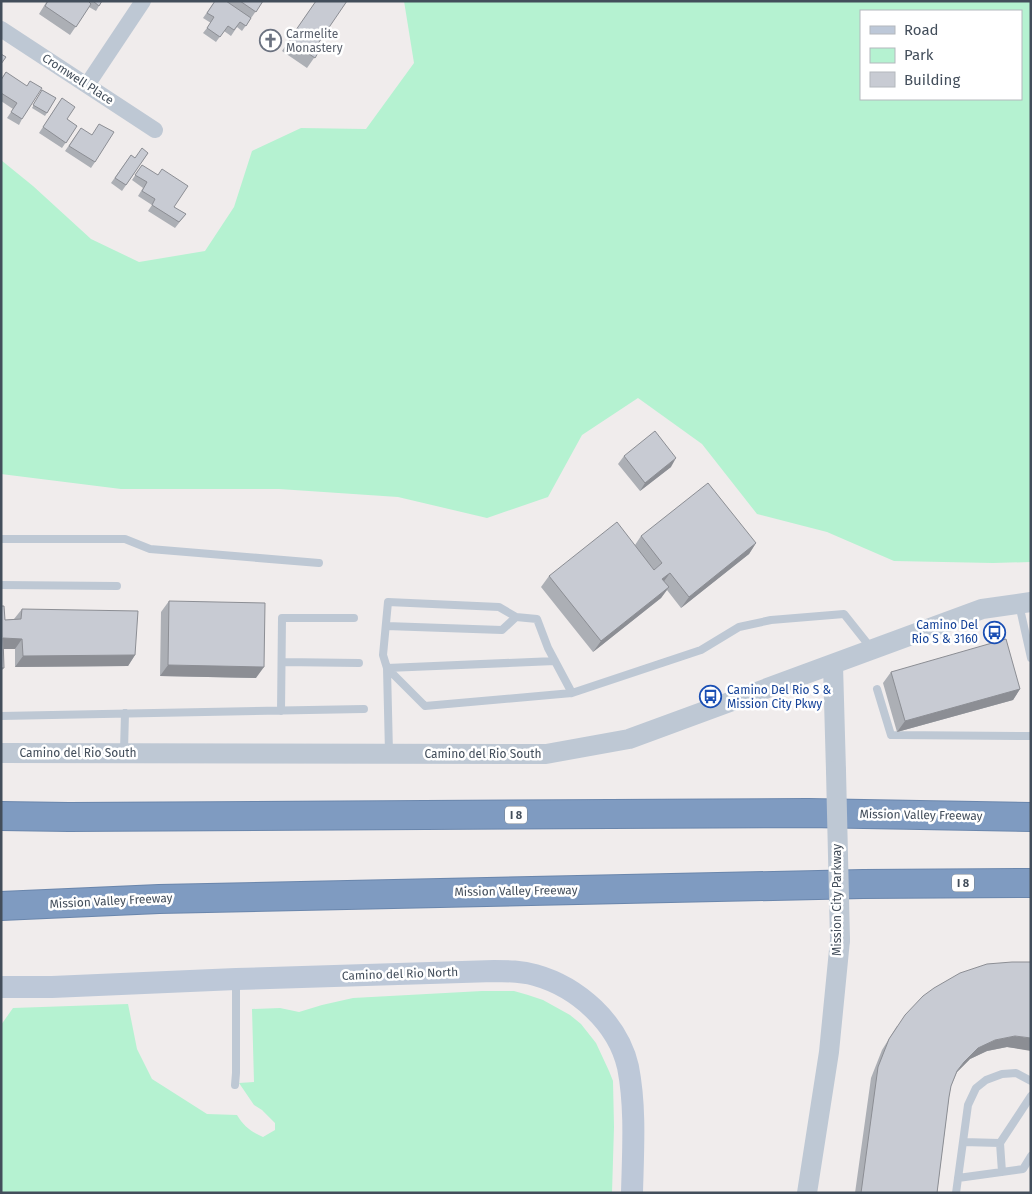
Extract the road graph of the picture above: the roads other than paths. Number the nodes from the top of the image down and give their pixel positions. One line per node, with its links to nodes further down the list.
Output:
1 (143, 1): 3 (street)
2 (1, 29): 3 (street, Cromwell Place)
3 (87, 85): 4 (street, Cromwell Place)
4 (155, 130)
5 (1, 539): 6 (lane)
6 (320, 563)
7 (1, 585): 8 (lane)
8 (117, 586)
9 (1025, 603): 13 (street, Camino del Rio South); 14 (lane)
10 (516, 617): 12 (lane); 12 (lane); 15 (lane)
11 (354, 618): 16 (lane)
12 (386, 626): 19 (lane)
13 (872, 650): 18 (street, Camino del Rio South); 21 (lane)
14 (1031, 658)
15 (554, 661): 19 (lane); 21 (lane)
16 (282, 662): 17 (lane); 23 (lane)
17 (359, 664)
18 (833, 665): 29 (street, Camino del Rio South); 45 (street, Mission City Parkway, bridge)
19 (386, 668): 21 (lane); 29 (lane)
20 (877, 689): 26 (lane)
21 (572, 693)
22 (364, 709): 23 (lane)
23 (282, 710): 24 (lane)
24 (125, 713): 25 (lane); 28 (lane)
25 (1, 716)
26 (1031, 736)
27 (1, 753): 28 (street, Camino del Rio South)
28 (124, 753): 29 (street, Camino del Rio South)
29 (389, 754)
30 (1, 816): 31 (highway, Mission Valley Freeway / I 8)
31 (1031, 817)
32 (1031, 883): 33 (highway, Mission Valley Freeway / I 8)
33 (1, 906)
34 (236, 979): 35 (main road, Camino del Rio North); 37 (lane); 44 (main road, Camino del Rio North)
35 (1, 987)
36 (1031, 1081): 39 (lane)
37 (235, 1085)
38 (1031, 1096): 40 (lane)
39 (963, 1142): 40 (lane); 43 (lane)
40 (1000, 1143): 42 (lane)
41 (1030, 1161): 42 (lane)
42 (1002, 1172): 43 (lane)
43 (958, 1178): 46 (lane)
44 (632, 1193)
45 (807, 1193)
46 (956, 1193)

